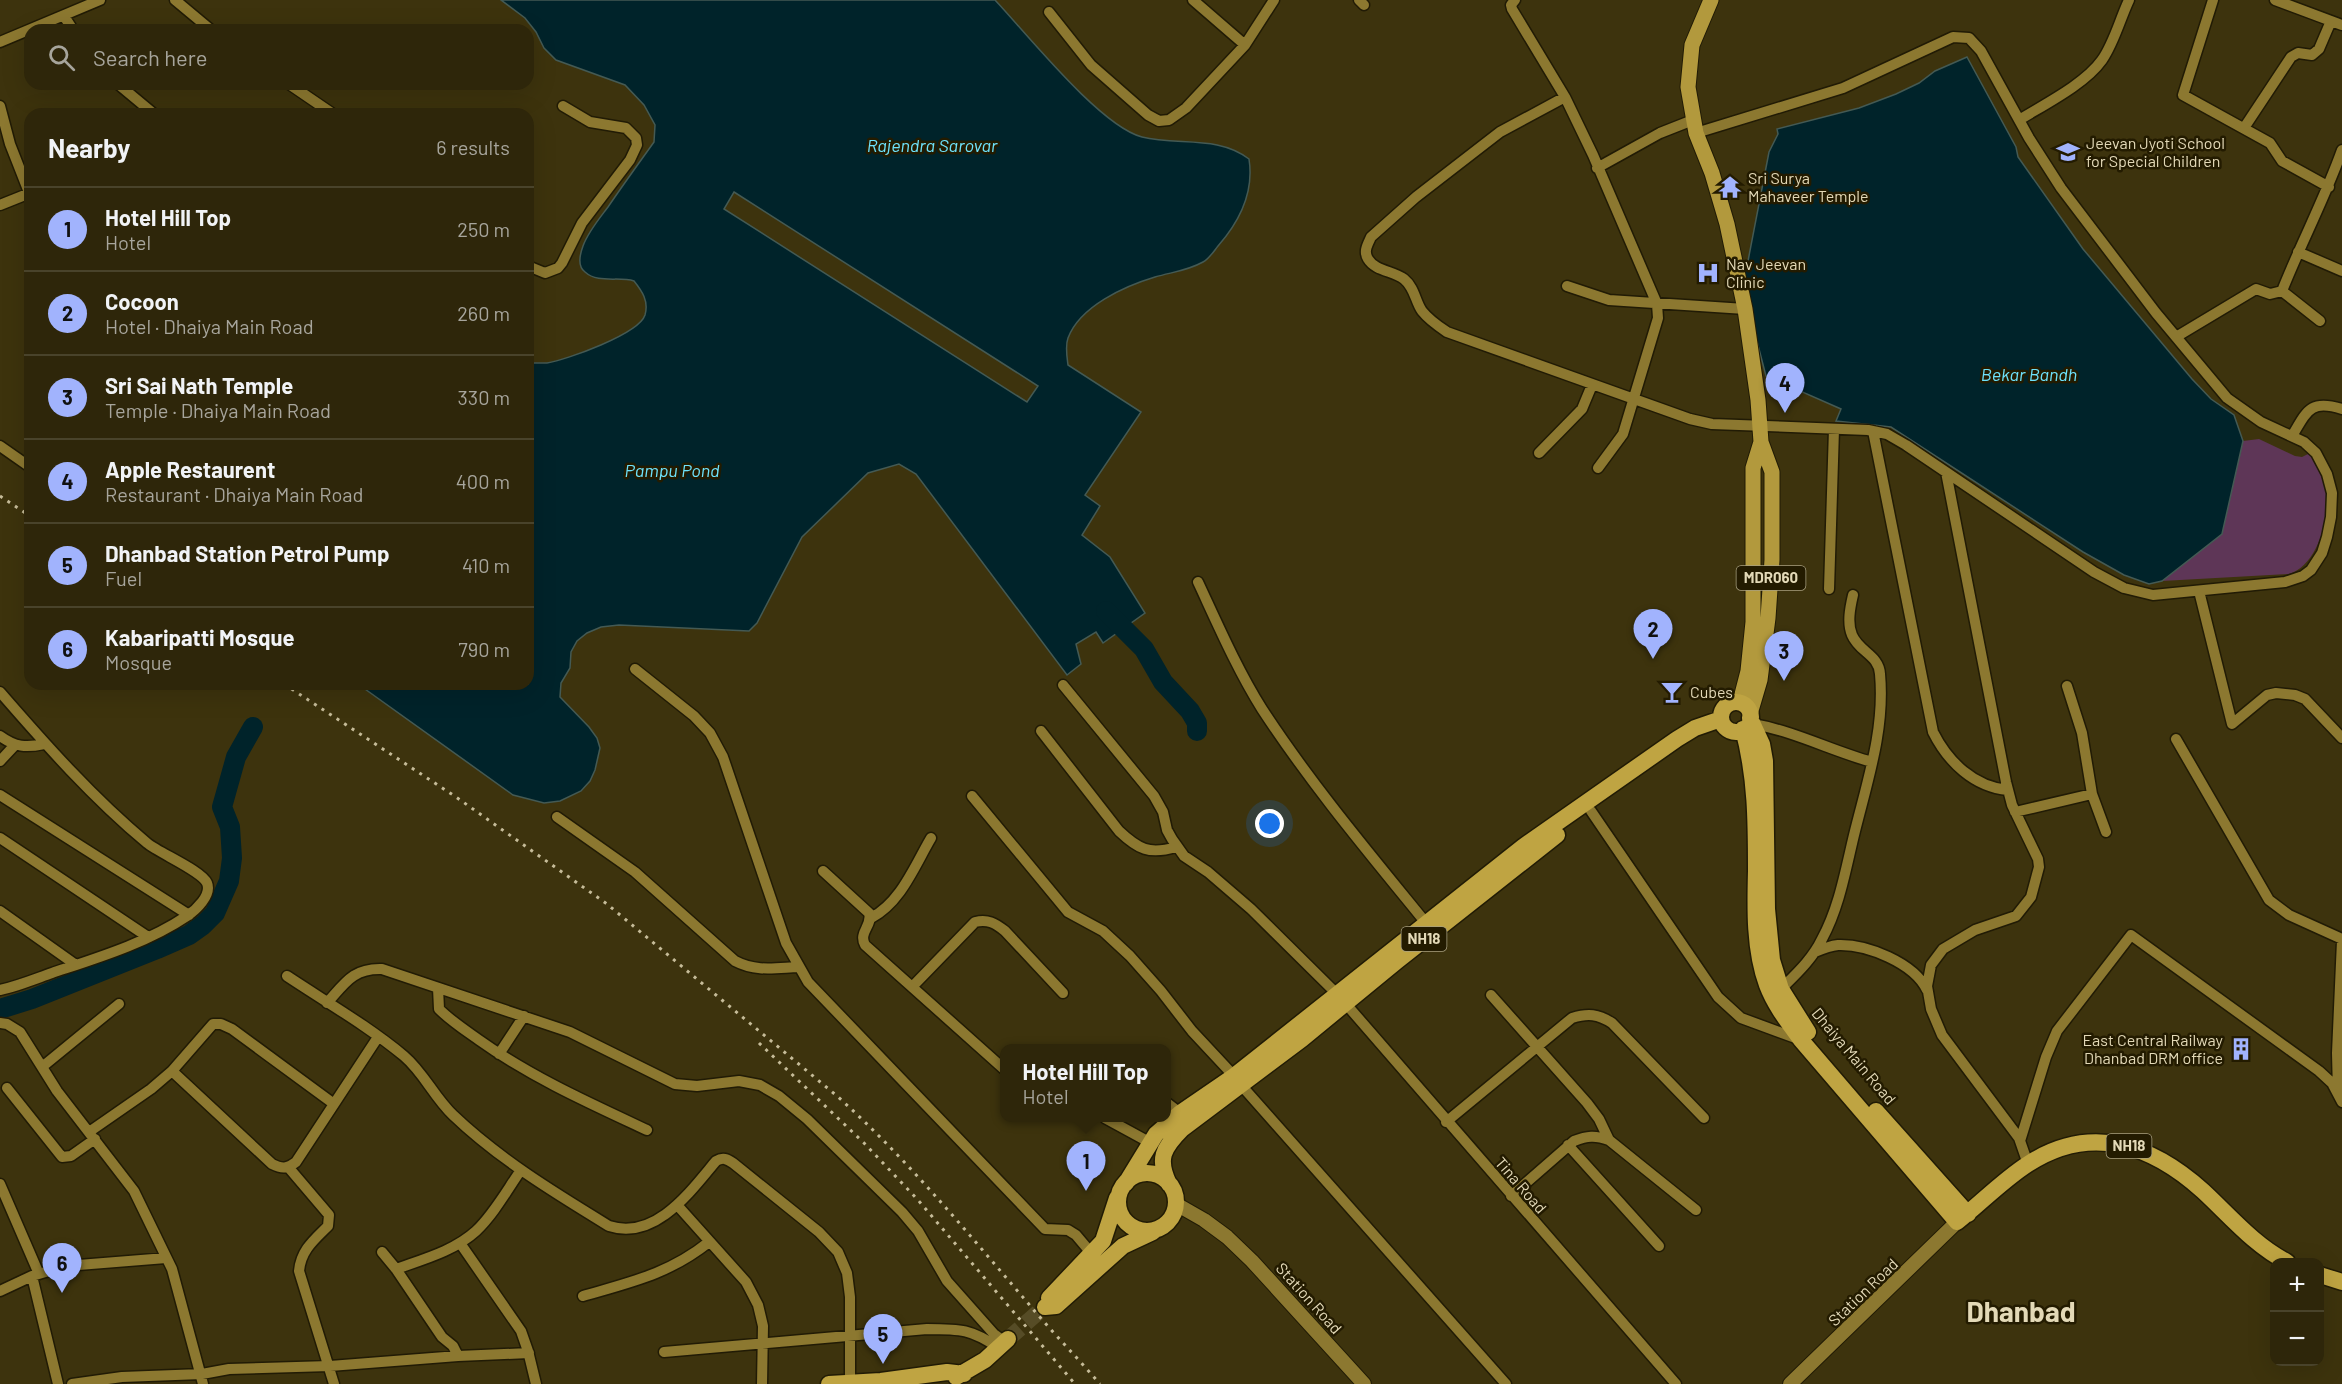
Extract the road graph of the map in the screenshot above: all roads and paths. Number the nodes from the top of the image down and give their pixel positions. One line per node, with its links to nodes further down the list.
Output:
1 (100, 0): 11 (street)
2 (175, 0): 15 (street)
3 (1193, 0): 19 (street)
4 (1274, 0): 19 (street)
5 (1515, 0): 22 (street)
6 (1711, 0): 28 (main road, Dhaiya Main Road / MDR060)
7 (2128, 0): 27 (street)
8 (2213, 0): 29 (street)
9 (2275, 0): 12 (street)
10 (1049, 12): 19 (street)
11 (64, 16): 13 (street); 14 (street)
12 (2331, 21): 16 (street); 29 (street)
13 (44, 24)
14 (69, 24)
15 (204, 24)
16 (2342, 25)
17 (24, 32): 18 (street)
18 (0, 42)
19 (1245, 45)
20 (125, 90): 25 (street)
21 (298, 90): 26 (street)
22 (1565, 97): 32 (street); 46 (street)
23 (0, 106): 30 (street)
24 (563, 106): 38 (street)
25 (147, 108)
26 (324, 108)
27 (2019, 120): 28 (street); 45 (street)
28 (1695, 127): 32 (street); 43 (main road, Dhaiya Main Road / MDR060)
29 (2244, 128): 34 (street)
30 (4, 136): 33 (street)
31 (2342, 150): 34 (street)
32 (1597, 168): 42 (street)
33 (24, 181)
34 (2329, 187): 37 (street)
35 (24, 196): 36 (street)
36 (0, 205)
37 (2298, 252): 39 (street); 41 (street)
38 (534, 268)
39 (2342, 271)
40 (1567, 286): 42 (street)
41 (2282, 291): 44 (street); 45 (street)
42 (1657, 304): 43 (street); 47 (street)
43 (1745, 309): 49 (main road, Dhaiya Main Road / MDR060)
44 (2320, 321)
45 (2176, 337): 52 (street)
46 (1592, 385): 47 (street); 54 (street)
47 (1635, 400): 49 (street); 56 (street)
48 (2342, 409): 52 (street)
49 (1760, 426): 50 (street); 66 (main road, Dhaiya Main Road / MDR060)
50 (1834, 429): 51 (street); 59 (street)
51 (1873, 431): 57 (street); 75 (street)
52 (2292, 436): 60 (street)
53 (0, 446): 55 (street)
54 (1539, 453)
55 (24, 463)
56 (1598, 468)
57 (1946, 472): 60 (street); 75 (street)
58 (1198, 582): 90 (street)
59 (1829, 589)
60 (2199, 591): 69 (street)
61 (1853, 595): 74 (street)
62 (635, 669): 95 (street)
63 (1063, 685): 85 (street)
64 (2067, 686): 76 (street)
65 (0, 692): 71 (street)
66 (1741, 719): 74 (street); 79 (highway, NH18); 90 (highway, NH18); 102 (highway, Dhaiya Main Road)
67 (1041, 731): 85 (street)
68 (0, 736): 72 (street)
69 (2342, 738)
70 (2176, 739): 92 (street)
71 (44, 744): 72 (street); 88 (street)
72 (14, 746): 73 (street)
73 (0, 761)
74 (1872, 762): 93 (street)
75 (2008, 790): 80 (street)
76 (2092, 794): 80 (street); 82 (street)
77 (0, 795): 88 (street)
78 (972, 796): 116 (street)
79 (1591, 811): 104 (highway, NH18); 110 (street)
80 (2015, 812): 100 (street)
81 (557, 818): 95 (street)
82 (2106, 832)
83 (0, 838): 91 (street)
84 (931, 838): 89 (street)
85 (1176, 847): 104 (street, Tina Road)
86 (823, 871): 89 (street)
87 (0, 911): 94 (street)
88 (189, 915): 91 (street)
89 (871, 918): 97 (street)
90 (1426, 923): 104 (highway, NH18)
91 (147, 937): 94 (street)
92 (2342, 940): 118 (street)
93 (1815, 953): 100 (street); 102 (street)
94 (76, 964): 98 (street)
95 (798, 967): 147 (street)
96 (287, 976): 105 (street)
97 (912, 987): 101 (street); 113 (street)
98 (2, 988)
99 (438, 988): 105 (street); 107 (street); 112 (street)
100 (1928, 991): 128 (street)
101 (1063, 993)
102 (1777, 994): 110 (highway, Dhaiya Main Road); 141 (highway, Dhaiya Main Road)
103 (1491, 995): 111 (street)
104 (1341, 999): 116 (highway, NH18); 124 (street, Tina Road)
105 (327, 1003): 109 (street)
106 (118, 1004): 114 (street)
107 (524, 1016): 112 (street); 157 (street)
108 (0, 1023): 114 (street)
109 (378, 1037): 119 (street); 133 (street)
110 (1801, 1040): 141 (highway, Dhaiya Main Road)
111 (1536, 1045): 121 (street); 124 (street); 127 (street)
112 (499, 1054): 125 (street)
113 (1000, 1066)
114 (42, 1067): 126 (street)
115 (172, 1071): 119 (street); 126 (street); 132 (street)
116 (1237, 1081): 120 (highway, NH18); 135 (highway, NH18); 174 (street)
117 (7, 1088): 126 (street)
118 (2340, 1099): 128 (street)
119 (334, 1104): 132 (street)
120 (1173, 1108)
121 (1704, 1118)
122 (1112, 1122): 129 (street)
123 (1163, 1122): 129 (highway, NH18)
124 (1446, 1122): 137 (street, Tina Road)
125 (647, 1130)
126 (92, 1136): 148 (street)
127 (1609, 1140): 130 (street); 140 (street)
128 (2020, 1141): 131 (street)
129 (1149, 1142): 136 (highway, NH18)
130 (1568, 1145): 137 (street); 145 (street)
131 (2028, 1164): 141 (highway, NH18); 149 (highway, NH18)
132 (289, 1168): 162 (street)
133 (521, 1170): 139 (street); 144 (street)
134 (0, 1184): 151 (street)
135 (1170, 1184): 136 (highway); 138 (highway, NH18)
136 (1122, 1189): 142 (highway); 147 (highway, NH18)
137 (1511, 1196): 175 (street, Tina Road)
138 (1176, 1204): 142 (highway); 165 (street, Station Road)
139 (678, 1206): 143 (street); 156 (street)
140 (1696, 1210)
141 (1963, 1218): 176 (street, Station Road)
142 (1161, 1228): 147 (highway, NH18)
143 (709, 1242): 155 (street); 158 (street)
144 (460, 1243): 150 (street); 160 (street)
145 (1659, 1246)
146 (382, 1252): 150 (street)
147 (1092, 1254)
148 (166, 1258): 151 (street); 164 (street)
149 (2279, 1258)
150 (396, 1269): 161 (street)
151 (36, 1275): 154 (street); 167 (street)
152 (2324, 1277): 153 (highway)
153 (2342, 1282)
154 (0, 1291)
155 (583, 1296)
156 (851, 1334): 157 (street); 158 (street); 166 (street)
157 (1004, 1343): 163 (highway)
158 (764, 1344): 159 (street); 171 (street)
159 (664, 1352)
160 (529, 1353): 161 (street); 170 (street)
161 (458, 1356): 162 (street)
162 (330, 1366): 164 (street); 169 (street)
163 (964, 1374): 166 (highway); 173 (highway)
164 (202, 1379): 168 (street)
165 (1358, 1382)
166 (850, 1383): 172 (highway)
167 (58, 1384)
168 (72, 1384)
169 (334, 1384)
170 (536, 1384)
171 (762, 1384)
172 (829, 1384)
173 (932, 1384)
174 (1506, 1384)
175 (1676, 1384)
176 (1790, 1384)

